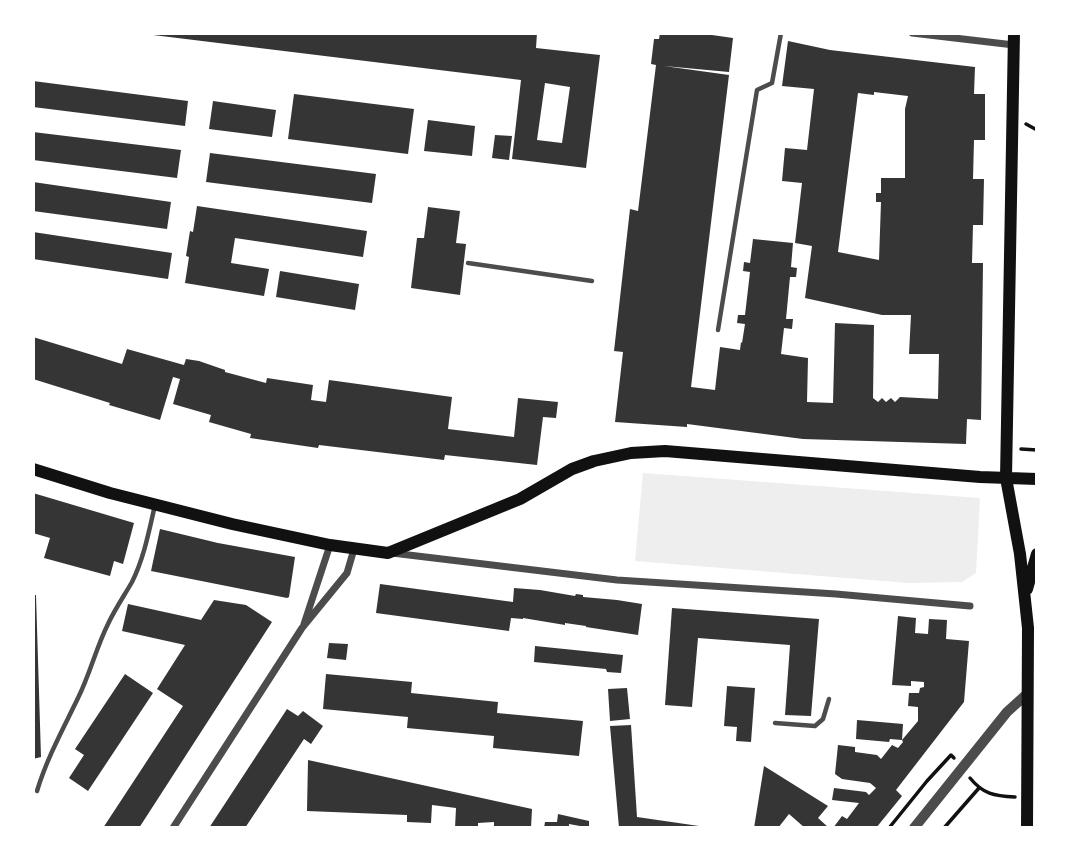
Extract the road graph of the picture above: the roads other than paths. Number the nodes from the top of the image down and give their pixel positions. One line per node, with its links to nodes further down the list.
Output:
1 (781, 33): 6 (lane)
2 (912, 33): 3 (street)
3 (1014, 39): 8 (main road)
4 (468, 262): 5 (lane)
5 (592, 281)
6 (718, 330)
7 (33, 469): 10 (main road)
8 (1006, 478): 9 (main road); 13 (main road); 15 (main road)
9 (1036, 479)
10 (155, 504): 11 (main road); 21 (lane)
11 (330, 545): 12 (main road); 17 (street)
12 (354, 548): 13 (main road); 17 (street)
13 (388, 553): 16 (street)
14 (1037, 554): 15 (main road)
15 (1025, 596): 18 (main road)
16 (970, 606)
17 (302, 628): 22 (street)
18 (1028, 693): 23 (street); 24 (main road)
19 (829, 699): 20 (lane)
20 (775, 723)
21 (37, 791)
22 (173, 828)
23 (914, 828)
24 (1027, 828)

